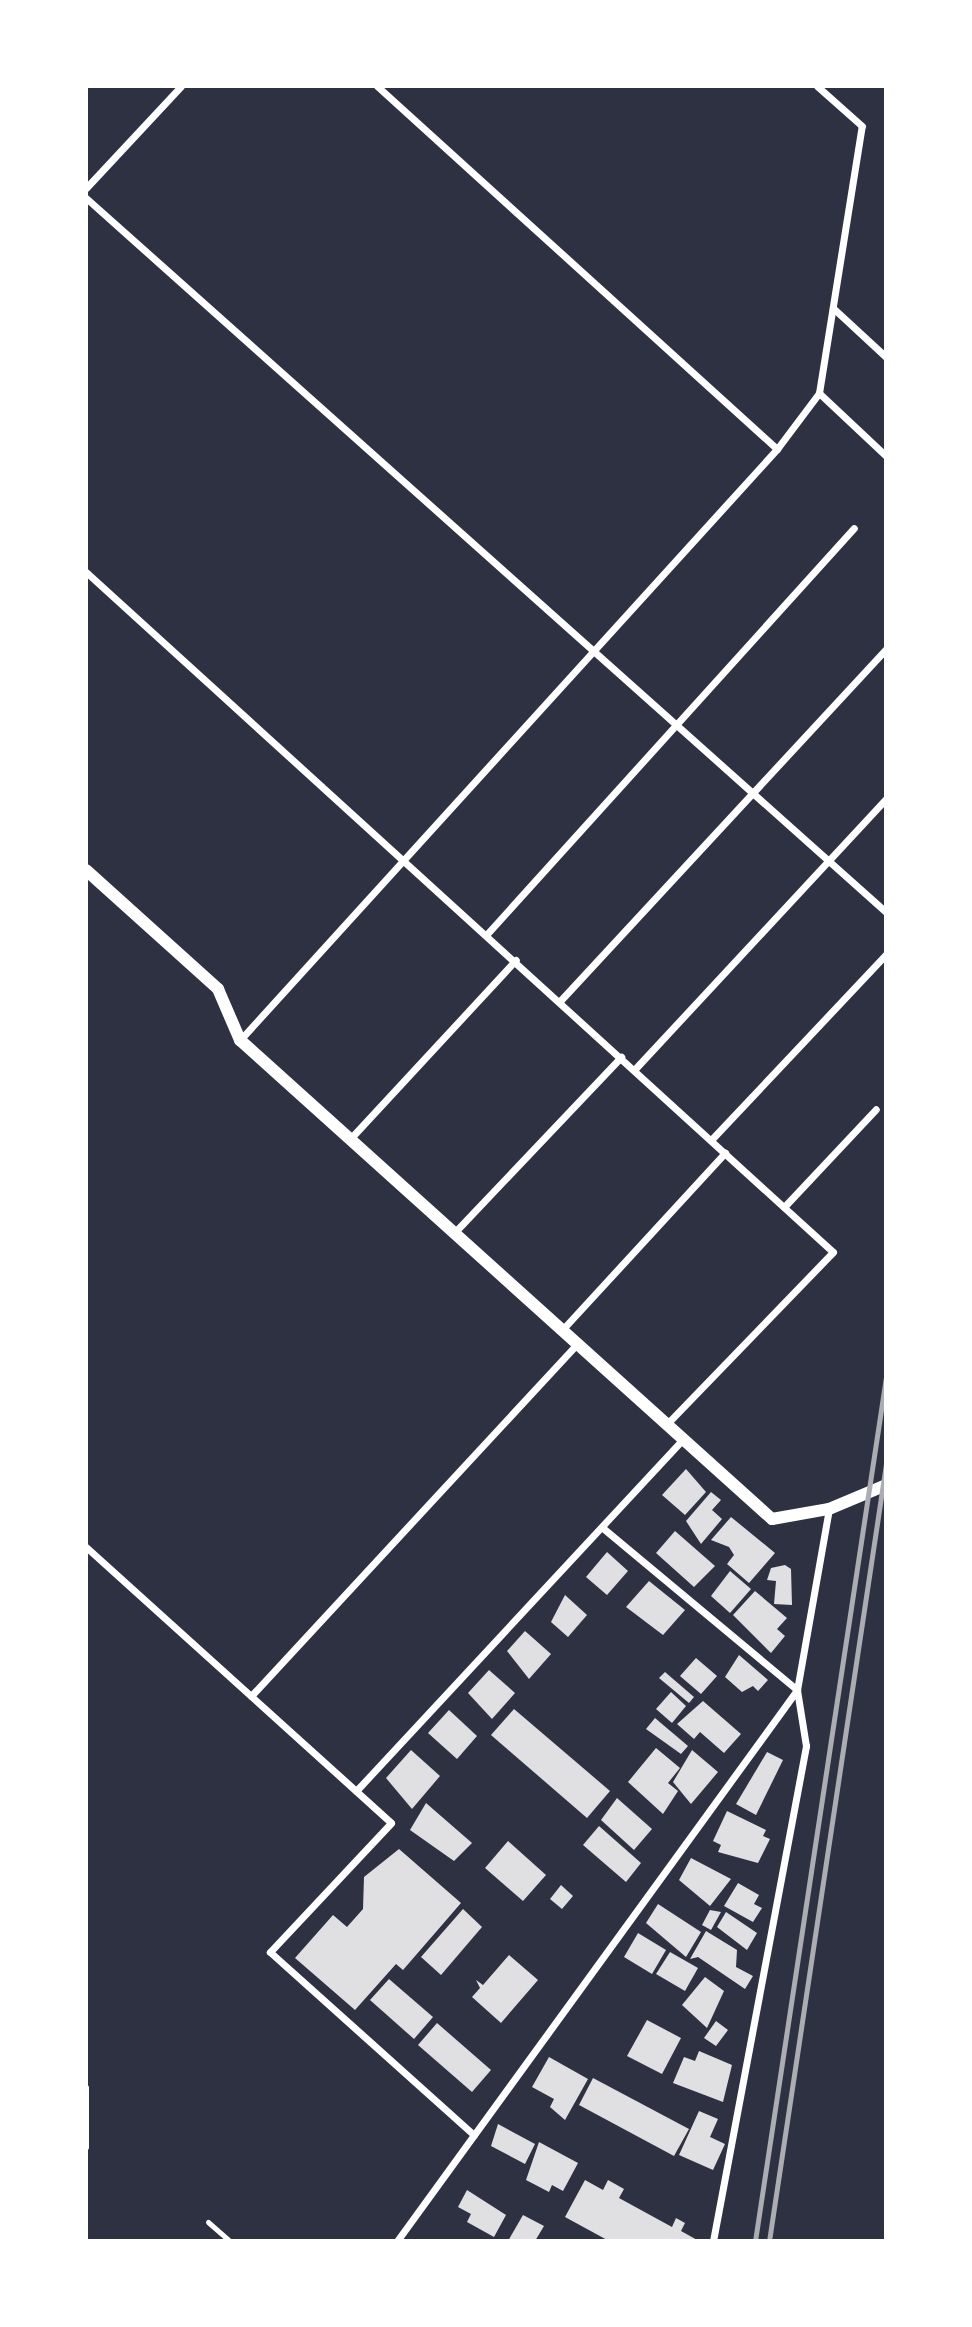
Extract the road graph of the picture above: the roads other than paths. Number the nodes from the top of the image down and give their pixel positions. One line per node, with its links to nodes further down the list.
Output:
1 (181, 86): 4 (street)
2 (377, 86): 9 (street)
3 (817, 86): 6 (street)
4 (86, 188)
5 (86, 198): 13 (street)
6 (833, 308): 7 (street); 8 (street)
7 (886, 357)
8 (819, 393): 9 (street); 10 (street)
9 (777, 449): 13 (street)
10 (886, 456)
11 (854, 528): 15 (street)
12 (86, 572): 18 (street)
13 (596, 649): 15 (street); 18 (street)
14 (886, 649): 16 (street)
15 (678, 723): 16 (street); 22 (street)
16 (754, 792): 19 (street); 25 (street)
17 (886, 799): 19 (street)
18 (405, 859): 22 (street); 26 (street)
19 (829, 860): 21 (street); 28 (street)
20 (86, 870): 26 (street)
21 (886, 912)
22 (487, 934): 24 (street)
23 (886, 954): 31 (street)
24 (516, 960): 25 (street); 30 (street)
25 (560, 1001): 27 (street)
26 (240, 1041): 30 (street)
27 (621, 1057): 28 (street); 34 (street)
28 (635, 1070): 31 (street)
29 (876, 1109): 33 (street)
30 (350, 1139): 34 (street)
31 (711, 1140): 32 (street)
32 (725, 1153): 33 (street); 35 (street)
33 (784, 1208): 37 (street)
34 (454, 1233): 35 (street)
35 (562, 1330): 36 (street)
36 (577, 1344): 37 (street); 44 (street)
37 (667, 1424): 38 (street)
38 (683, 1439): 40 (street); 41 (street)
39 (886, 1485): 40 (street)
40 (829, 1509): 43 (street)
41 (604, 1529): 43 (street); 45 (street)
42 (86, 1547): 44 (street)
43 (797, 1690): 47 (street); 52 (street)
44 (251, 1696): 45 (street)
45 (356, 1791): 47 (street)
46 (86, 2087): 48 (lane)
47 (474, 2134): 51 (street)
48 (86, 2147)
49 (208, 2222): 50 (lane)
50 (230, 2241)
51 (397, 2241)
52 (713, 2241)

